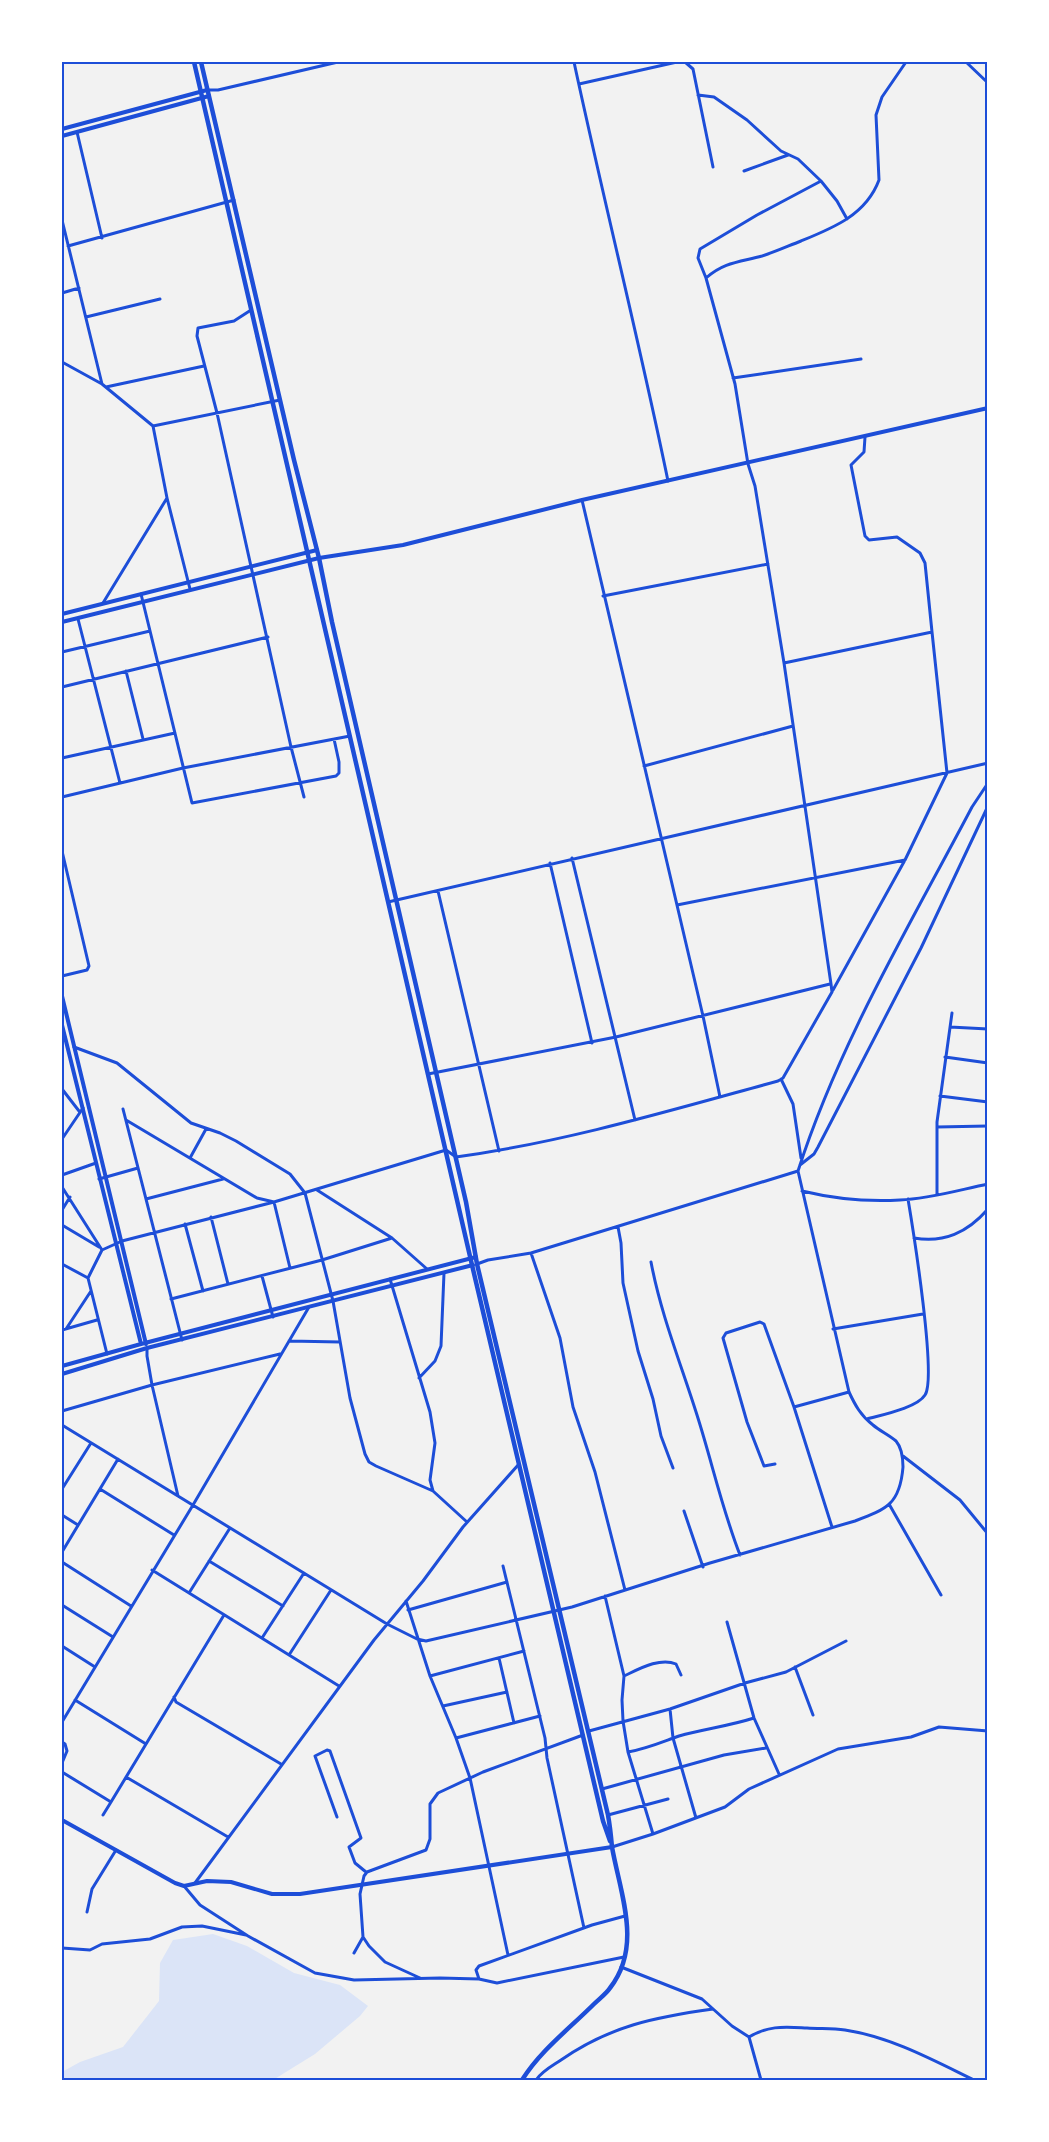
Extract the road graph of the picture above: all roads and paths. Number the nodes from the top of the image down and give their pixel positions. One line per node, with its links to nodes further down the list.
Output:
1 (194, 62): 11 (highway)
2 (201, 62): 12 (highway)
3 (338, 62): 12 (street)
4 (574, 62): 10 (street)
5 (677, 62): 10 (street)
6 (685, 62): 13 (street)
7 (906, 62): 25 (street)
8 (966, 62): 9 (street)
9 (987, 83)
10 (579, 84): 46 (street)
11 (201, 92): 12 (main road); 14 (highway); 15 (main road)
12 (208, 93): 14 (main road); 22 (highway)
13 (698, 95): 18 (street); 19 (street)
14 (202, 98): 16 (main road); 23 (highway)
15 (62, 129)
16 (77, 132): 17 (main road); 26 (street)
17 (62, 136)
18 (788, 154): 20 (street); 21 (street)
19 (713, 167)
20 (744, 171)
21 (821, 181): 25 (street); 28 (street)
22 (234, 200): 23 (street); 39 (highway)
23 (227, 202): 26 (street); 32 (highway)
24 (62, 220): 27 (street)
25 (847, 220): 28 (street)
26 (102, 238): 27 (street)
27 (68, 246): 29 (street)
28 (706, 278): 37 (street)
29 (79, 288): 30 (street); 33 (street)
30 (62, 293)
31 (160, 299): 33 (street)
32 (252, 310): 36 (street); 40 (highway)
33 (86, 317): 38 (street)
34 (861, 359): 37 (street)
35 (62, 362): 38 (street)
36 (204, 366): 38 (street); 42 (street)
37 (733, 378): 45 (street)
38 (104, 385): 43 (street)
39 (281, 400): 40 (street); 49 (highway)
40 (273, 401): 42 (street); 50 (highway)
41 (987, 408): 44 (main road)
42 (217, 413): 43 (street); 54 (street)
43 (153, 426): 47 (street)
44 (865, 437): 45 (main road); 68 (street)
45 (748, 464): 46 (main road); 53 (street)
46 (668, 481): 48 (main road)
47 (167, 498): 56 (street); 61 (street)
48 (582, 500): 51 (main road); 59 (street)
49 (317, 550): 50 (main road); 51 (highway)
50 (308, 552): 52 (highway); 54 (main road)
51 (319, 558): 52 (main road); 103 (highway)
52 (310, 560): 55 (main road); 79 (highway)
53 (768, 564): 59 (street); 73 (street)
54 (250, 567): 55 (street); 56 (main road)
55 (252, 575): 57 (main road); 69 (street)
56 (188, 581): 57 (street); 58 (main road)
57 (190, 589): 60 (main road)
58 (141, 594): 60 (street); 61 (main road)
59 (603, 596): 86 (street)
60 (143, 601): 64 (main road); 67 (street)
61 (103, 603): 62 (main road)
62 (70, 613): 63 (main road); 65 (main road)
63 (62, 614)
64 (78, 619): 65 (main road); 70 (street)
65 (72, 620): 66 (main road)
66 (62, 622)
67 (151, 631): 70 (street); 72 (street)
68 (932, 632): 73 (street); 88 (street)
69 (268, 637): 72 (street); 82 (street)
70 (84, 647): 71 (street); 75 (street)
71 (62, 652)
72 (159, 663): 74 (street); 78 (street)
73 (784, 663): 77 (street)
74 (126, 671): 75 (street); 81 (street)
75 (94, 679): 76 (street); 83 (street)
76 (62, 687)
77 (793, 726): 86 (street); 94 (street)
78 (175, 734): 81 (street); 87 (street)
79 (350, 736): 80 (street); 104 (highway)
80 (334, 739): 82 (street); 89 (street)
81 (143, 740): 83 (street)
82 (291, 747): 87 (street); 89 (street)
83 (110, 748): 84 (street); 90 (street)
84 (62, 758)
85 (987, 763): 88 (street)
86 (644, 766): 96 (street)
87 (183, 768): 89 (street); 90 (street)
88 (947, 773): 94 (street); 99 (street)
89 (300, 782): 93 (street)
90 (120, 783): 92 (street)
91 (987, 783): 140 (street)
92 (62, 797)
93 (304, 797)
94 (806, 804): 96 (street); 101 (street)
95 (987, 806): 143 (street)
96 (662, 838): 98 (street); 105 (street)
97 (62, 851): 106 (street)
98 (572, 858): 100 (street); 115 (street)
99 (905, 861): 101 (street); 108 (street)
100 (550, 863): 102 (street); 116 (street)
101 (816, 877): 105 (street); 107 (street)
102 (438, 891): 103 (street); 120 (street)
103 (396, 900): 104 (street); 121 (highway)
104 (388, 902): 122 (highway)
105 (677, 905): 111 (street)
106 (62, 976)
107 (831, 984): 108 (street); 111 (street)
108 (832, 992): 123 (street)
109 (62, 996): 117 (main road)
110 (952, 1013): 113 (street)
111 (703, 1016): 115 (street); 126 (street)
112 (62, 1025): 129 (main road)
113 (950, 1027): 114 (street); 118 (street)
114 (987, 1029)
115 (616, 1038): 116 (street); 131 (street)
116 (592, 1042): 120 (street)
117 (74, 1047): 134 (street); 145 (main road)
118 (945, 1057): 119 (street); 125 (street)
119 (987, 1063)
120 (480, 1064): 121 (street); 137 (street)
121 (436, 1073): 122 (street); 138 (highway)
122 (428, 1074): 136 (highway)
123 (781, 1079): 126 (street); 140 (street)
124 (62, 1089): 129 (street)
125 (940, 1096): 127 (street); 133 (street)
126 (720, 1097): 131 (street)
127 (987, 1102)
128 (123, 1109): 130 (street)
129 (81, 1110): 135 (street); 141 (main road)
130 (126, 1120): 139 (street); 142 (street)
131 (635, 1120): 137 (street)
132 (987, 1126): 133 (street)
133 (937, 1127): 153 (street)
134 (206, 1129): 139 (street); 152 (street)
135 (62, 1139)
136 (446, 1150): 138 (street); 150 (street); 171 (highway)
137 (499, 1151): 138 (street)
138 (456, 1157): 171 (highway)
139 (190, 1158): 147 (street)
140 (801, 1159): 143 (street)
141 (96, 1163): 144 (street); 146 (main road)
142 (138, 1168): 145 (street); 155 (street)
143 (798, 1168): 151 (street); 163 (street)
144 (62, 1174)
145 (106, 1177): 146 (street); 167 (main road)
146 (99, 1179): 168 (main road)
147 (224, 1179): 155 (street); 157 (street)
148 (987, 1184): 153 (street)
149 (62, 1187): 154 (street)
150 (317, 1190): 152 (street); 165 (street)
151 (802, 1191): 156 (street); 196 (street)
152 (305, 1193): 157 (street); 172 (street)
153 (937, 1194): 156 (street)
154 (70, 1197): 159 (street); 169 (street)
155 (146, 1199): 164 (street)
156 (908, 1199): 166 (street)
157 (274, 1202): 160 (street); 177 (street)
158 (987, 1209): 166 (street)
159 (62, 1210)
160 (211, 1217): 161 (street); 184 (street)
161 (185, 1224): 164 (street); 187 (street)
162 (62, 1225): 169 (street)
163 (618, 1227): 170 (street); 218 (street)
164 (155, 1232): 167 (street); 189 (street)
165 (392, 1238): 172 (street); 178 (street)
166 (914, 1238): 192 (street)
167 (122, 1241): 168 (street); 201 (main road)
168 (115, 1244): 169 (street); 201 (main road)
169 (102, 1249): 182 (street)
170 (531, 1253): 173 (street); 243 (street)
171 (473, 1257): 173 (street); 176 (highway); 178 (main road)
172 (322, 1260): 177 (street); 188 (street)
173 (488, 1260): 176 (street)
174 (651, 1262): 234 (street)
175 (63, 1265): 179 (street); 182 (street)
176 (475, 1265): 180 (main road); 216 (highway); 252 (highway)
177 (290, 1268): 181 (street)
178 (427, 1269): 183 (main road)
179 (62, 1273)
180 (444, 1273): 185 (main road); 206 (street)
181 (262, 1276): 184 (street); 191 (street)
182 (88, 1278): 186 (street)
183 (390, 1279): 185 (street); 188 (main road)
184 (228, 1284): 187 (street)
185 (392, 1286): 188 (main road); 206 (street)
186 (91, 1291): 194 (street); 195 (street)
187 (203, 1291): 189 (street)
188 (332, 1298): 190 (main road); 191 (main road); 200 (street)
189 (171, 1299): 197 (street)
190 (309, 1307): 193 (main road); 199 (street)
191 (271, 1311): 193 (street); 197 (main road)
192 (923, 1314): 196 (street); 211 (street)
193 (273, 1317): 198 (main road)
194 (98, 1320): 195 (street); 202 (street)
195 (64, 1329)
196 (833, 1329): 208 (street)
197 (180, 1334): 198 (street); 201 (main road)
198 (182, 1340): 201 (main road)
199 (289, 1341): 200 (street); 203 (street)
200 (340, 1342): 221 (street)
201 (144, 1346): 202 (main road); 205 (main road); 207 (street)
202 (106, 1354): 204 (main road)
203 (282, 1354): 207 (street); 224 (street)
204 (62, 1366)
205 (62, 1374)
206 (419, 1378): 221 (street)
207 (152, 1384): 210 (street); 222 (street)
208 (849, 1392): 209 (street); 211 (street)
209 (794, 1407): 217 (street); 229 (street)
210 (62, 1411)
211 (866, 1419): 214 (street)
212 (62, 1425): 213 (street)
213 (91, 1443): 215 (street); 219 (street)
214 (903, 1456): 223 (street); 231 (street)
215 (118, 1459): 220 (street); 222 (street)
216 (519, 1464): 227 (street); 252 (highway)
217 (775, 1464)
218 (673, 1468)
219 (62, 1489)
220 (100, 1489): 228 (street); 232 (street)
221 (433, 1491): 227 (street)
222 (178, 1496): 224 (street)
223 (889, 1504): 229 (street); 245 (street)
224 (193, 1505): 230 (street); 232 (street)
225 (684, 1510): 238 (street)
226 (62, 1515): 228 (street)
227 (468, 1522): 247 (street)
228 (78, 1525): 233 (street)
229 (832, 1527): 234 (street)
230 (230, 1528): 235 (street); 240 (street)
231 (987, 1534)
232 (174, 1535): 239 (street)
233 (62, 1552)
234 (740, 1555): 238 (street)
235 (209, 1561): 244 (street); 250 (street)
236 (62, 1562): 249 (street)
237 (503, 1566): 241 (street)
238 (702, 1567): 243 (street)
239 (152, 1570): 244 (street); 249 (street)
240 (304, 1573): 242 (street); 250 (street)
241 (507, 1582): 251 (street); 254 (street)
242 (331, 1590): 256 (street); 263 (street)
243 (626, 1590): 246 (street)
244 (189, 1593): 253 (street)
245 (941, 1595)
246 (605, 1596): 252 (street); 269 (street)
247 (406, 1601): 251 (street); 256 (street)
248 (62, 1605): 257 (street)
249 (131, 1606): 257 (street)
250 (283, 1606): 258 (street)
251 (408, 1610): 259 (street)
252 (557, 1611): 254 (street); 284 (highway)
253 (224, 1615): 258 (street); 273 (street)
254 (517, 1620): 259 (street); 262 (street)
255 (727, 1622): 270 (street)
256 (387, 1624): 259 (street); 271 (street)
257 (113, 1637): 265 (street)
258 (262, 1638): 263 (street)
259 (417, 1640): 268 (street)
260 (846, 1641): 266 (street)
261 (62, 1646): 265 (street)
262 (524, 1651): 264 (street); 278 (street)
263 (290, 1655): 271 (street)
264 (499, 1658): 268 (street); 272 (street)
265 (95, 1667): 274 (street)
266 (795, 1667): 270 (street); 277 (street)
267 (681, 1675): 269 (street)
268 (430, 1676): 275 (street)
269 (624, 1676): 280 (street)
270 (745, 1683): 276 (street); 279 (street)
271 (339, 1686): 293 (street)
272 (507, 1692): 275 (street); 282 (street)
273 (174, 1697): 288 (street); 293 (street)
274 (75, 1700): 281 (street); 288 (street)
275 (443, 1707): 285 (street)
276 (670, 1709): 280 (street); 286 (street)
277 (813, 1715)
278 (540, 1716): 282 (street); 290 (street)
279 (754, 1718): 286 (street); 289 (street)
280 (623, 1721): 284 (street); 291 (street)
281 (62, 1722)
282 (514, 1723): 285 (street)
283 (987, 1731): 296 (street)
284 (585, 1733): 290 (street); 300 (highway); 311 (highway)
285 (456, 1738): 298 (street)
286 (673, 1738): 291 (street); 294 (street)
287 (62, 1742): 292 (street)
288 (146, 1744): 297 (street)
289 (766, 1748): 294 (street); 296 (street)
290 (546, 1749): 298 (street); 313 (street)
291 (628, 1752): 299 (street)
292 (62, 1763)
293 (282, 1765): 310 (street)
294 (682, 1768): 299 (street); 307 (street)
295 (62, 1772): 302 (street)
296 (779, 1774): 307 (street)
297 (126, 1777): 302 (street); 310 (street)
298 (470, 1778): 314 (street); 315 (street)
299 (638, 1779): 300 (street); 303 (street)
300 (602, 1789): 305 (highway)
301 (668, 1799): 303 (street)
302 (111, 1802): 304 (street)
303 (645, 1806): 305 (street); 309 (street)
304 (103, 1815)
305 (608, 1815): 311 (highway)
306 (338, 1817): 315 (street)
307 (696, 1819): 309 (street)
308 (62, 1820): 312 (main road)
309 (653, 1834): 311 (street)
310 (229, 1837): 316 (street)
311 (612, 1847): 313 (main road); 320 (highway)
312 (116, 1850): 318 (main road); 319 (street)
313 (567, 1854): 314 (main road); 321 (street)
314 (488, 1866): 317 (main road); 326 (street)
315 (367, 1872): 317 (street)
316 (194, 1884): 317 (main road); 318 (main road)
317 (361, 1885): 323 (street)
318 (184, 1886): 322 (street)
319 (87, 1912)
320 (627, 1916): 321 (street); 327 (highway)
321 (584, 1928): 326 (street)
322 (248, 1936): 324 (street); 329 (street)
323 (363, 1937): 325 (street); 329 (street)
324 (62, 1948)
325 (354, 1953)
326 (508, 1955): 330 (street)
327 (624, 1957): 328 (highway); 330 (street)
328 (621, 1967): 331 (street); 333 (highway)
329 (420, 1978): 330 (street)
330 (479, 1979)
331 (713, 2009): 332 (street); 334 (street)
332 (749, 2037): 335 (street); 336 (street)
333 (522, 2080)
334 (536, 2080)
335 (761, 2080)
336 (974, 2080)

